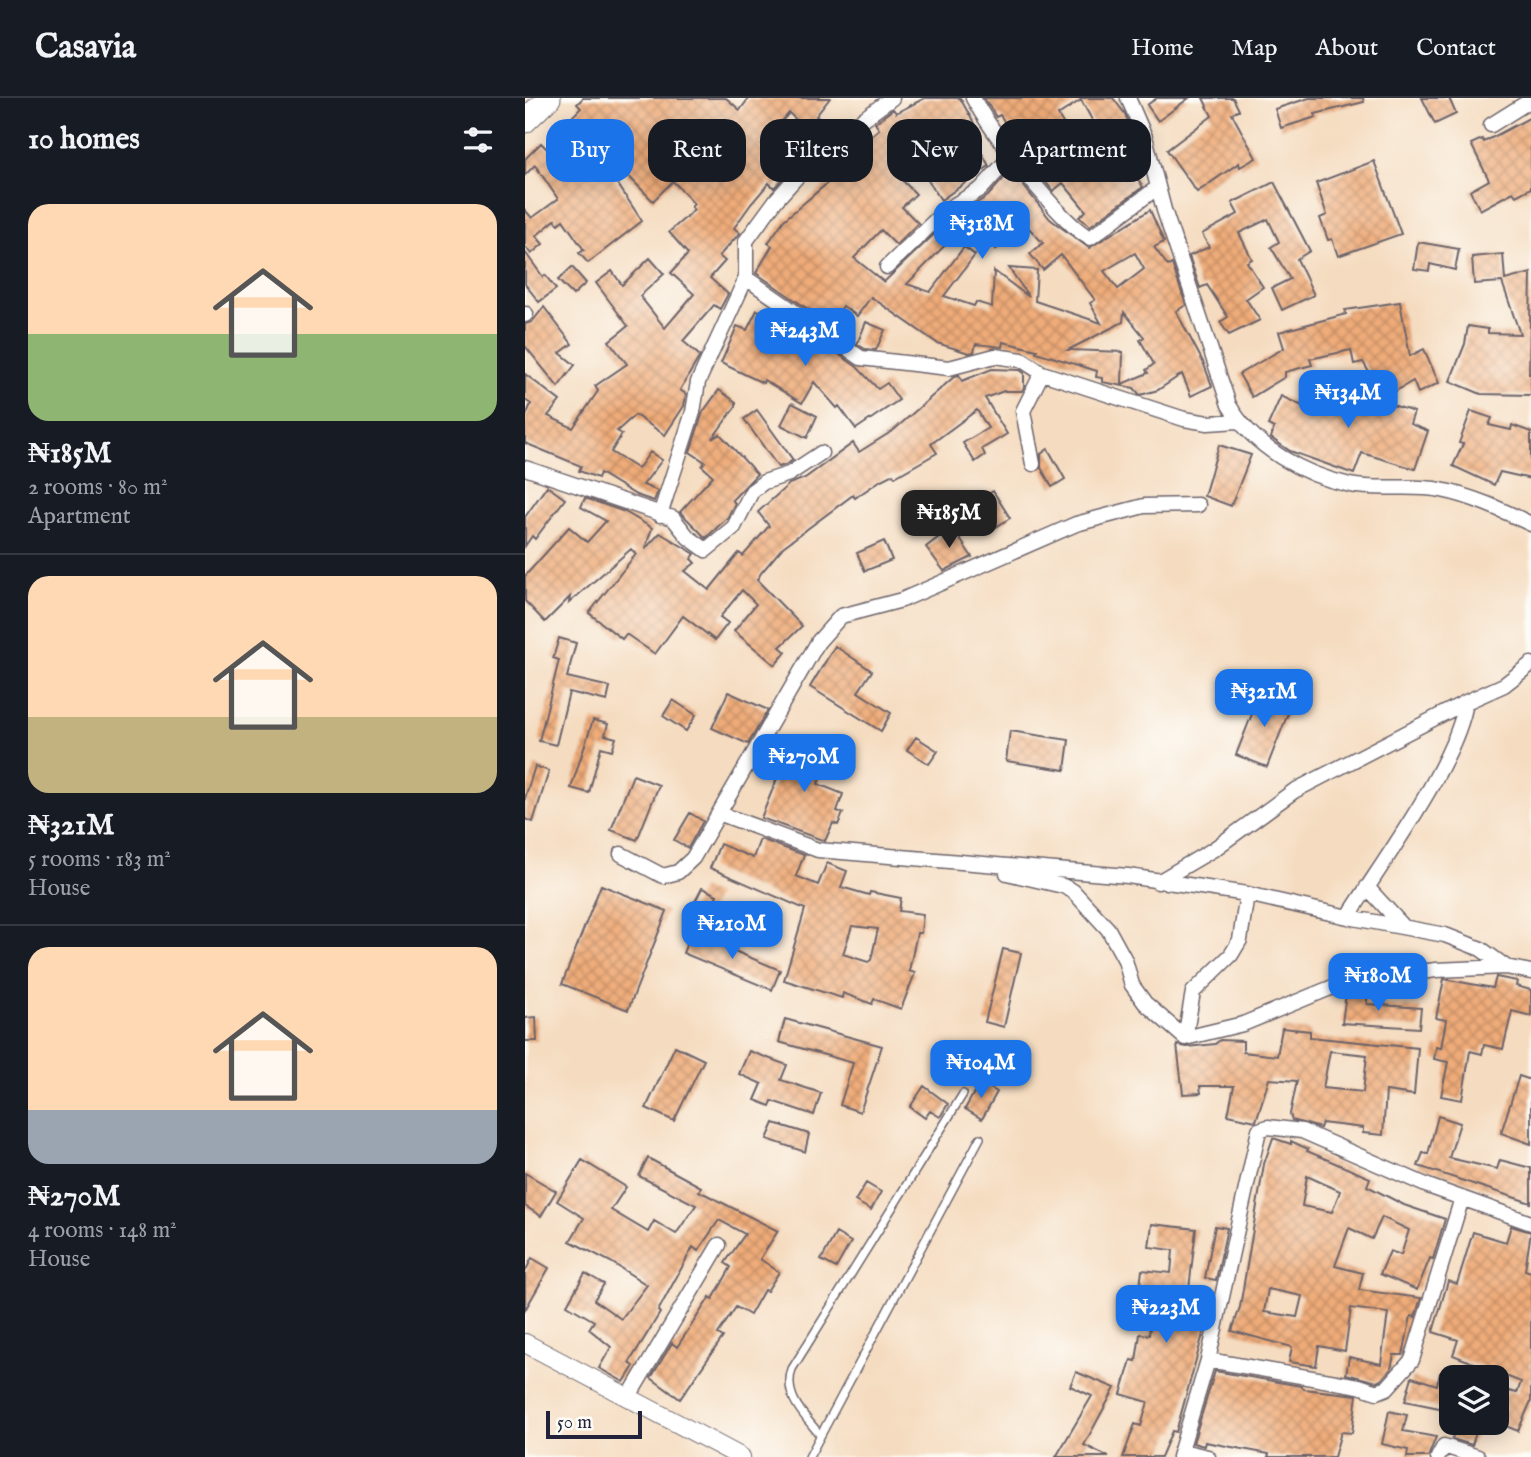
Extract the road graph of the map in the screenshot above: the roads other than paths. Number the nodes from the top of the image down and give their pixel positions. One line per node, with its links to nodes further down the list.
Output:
1 (530, 98): 7 (main road)
2 (549, 98): 8 (main road)
3 (892, 98): 15 (street)
4 (973, 98): 10 (street)
5 (1128, 98): 13 (street)
6 (1531, 100): 9 (street)
7 (525, 103)
8 (525, 121)
9 (1491, 125)
10 (996, 132)
11 (996, 173): 14 (street)
12 (1036, 182): 13 (street)
13 (1158, 187): 17 (street)
14 (887, 267)
15 (746, 278): 16 (street); 22 (street)
16 (1042, 373): 17 (street); 19 (street)
17 (1238, 421): 23 (street)
18 (821, 453): 22 (street)
19 (1033, 464)
20 (525, 468): 22 (street)
21 (1198, 505): 26 (street)
22 (660, 515)
23 (1531, 524)
24 (1531, 664): 25 (street)
25 (1466, 702): 29 (street); 30 (street)
26 (721, 814): 27 (street); 28 (street)
27 (621, 854)
28 (965, 863): 29 (street); 36 (street)
29 (1158, 882): 31 (street)
30 (1367, 887): 32 (street); 33 (street)
31 (1248, 894): 32 (street); 36 (street)
32 (1348, 917): 33 (street)
33 (1402, 925): 34 (street)
34 (1506, 967): 35 (street); 36 (street)
35 (1531, 972)
36 (1185, 1038)
37 (963, 1094): 45 (lane)
38 (980, 1138): 45 (lane)
39 (1462, 1198): 40 (street); 43 (street); 43 (street)
40 (1531, 1223)
41 (719, 1245): 44 (street)
42 (525, 1343): 44 (street)
43 (1208, 1360): 46 (street)
44 (628, 1398): 47 (street)
45 (820, 1435): 48 (lane)
46 (1180, 1454): 49 (street)
47 (741, 1457)
48 (809, 1457)
49 (1208, 1457)
50 (1438, 1457): 51 (street)
51 (1478, 1457)

